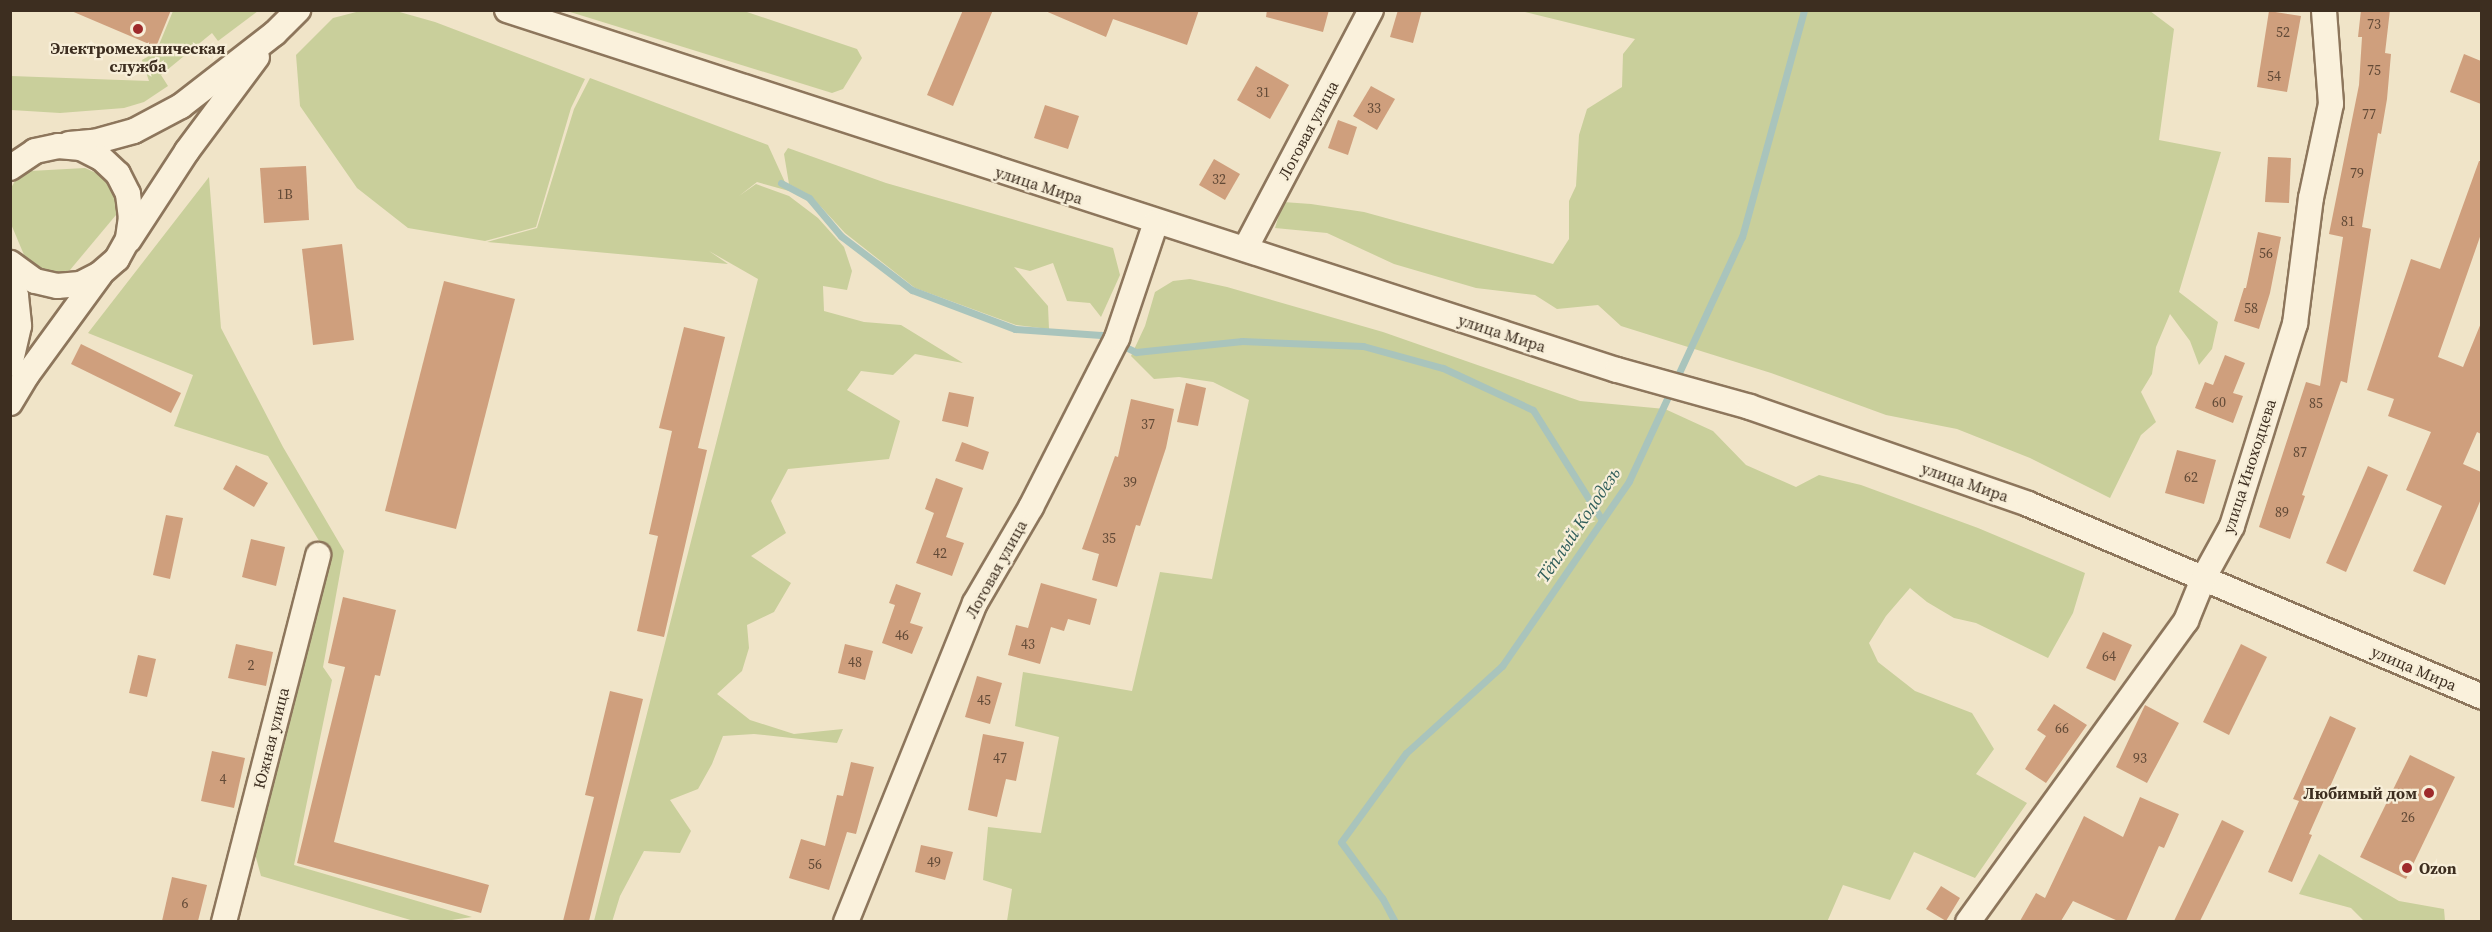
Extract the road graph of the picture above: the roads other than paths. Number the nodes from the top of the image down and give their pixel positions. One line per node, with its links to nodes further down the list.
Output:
1 (298, 10): 5 (street)
2 (507, 10): 10 (street, улица Мира)
3 (1371, 10): 11 (street, Логовая улица)
4 (2324, 10): 18 (street, улица Иноходцева)
5 (275, 33): 6 (street); 13 (street)
6 (58, 146): 8 (street); 13 (street)
7 (10, 150): 8 (street)
8 (35, 151): 9 (street)
9 (10, 168)
10 (1156, 222): 11 (street, улица Мира); 21 (street, Логовая улица)
11 (1245, 249): 18 (street, улица Мира)
12 (10, 263): 13 (street)
13 (109, 267): 16 (street)
14 (10, 279): 15 (street)
15 (10, 364)
16 (10, 403)
17 (318, 555): 20 (street, Южная улица)
18 (2204, 577): 19 (street, улица Мира); 22 (street, улица Иноходцева)
19 (2481, 697)
20 (224, 921)
21 (846, 921)
22 (1968, 921)

